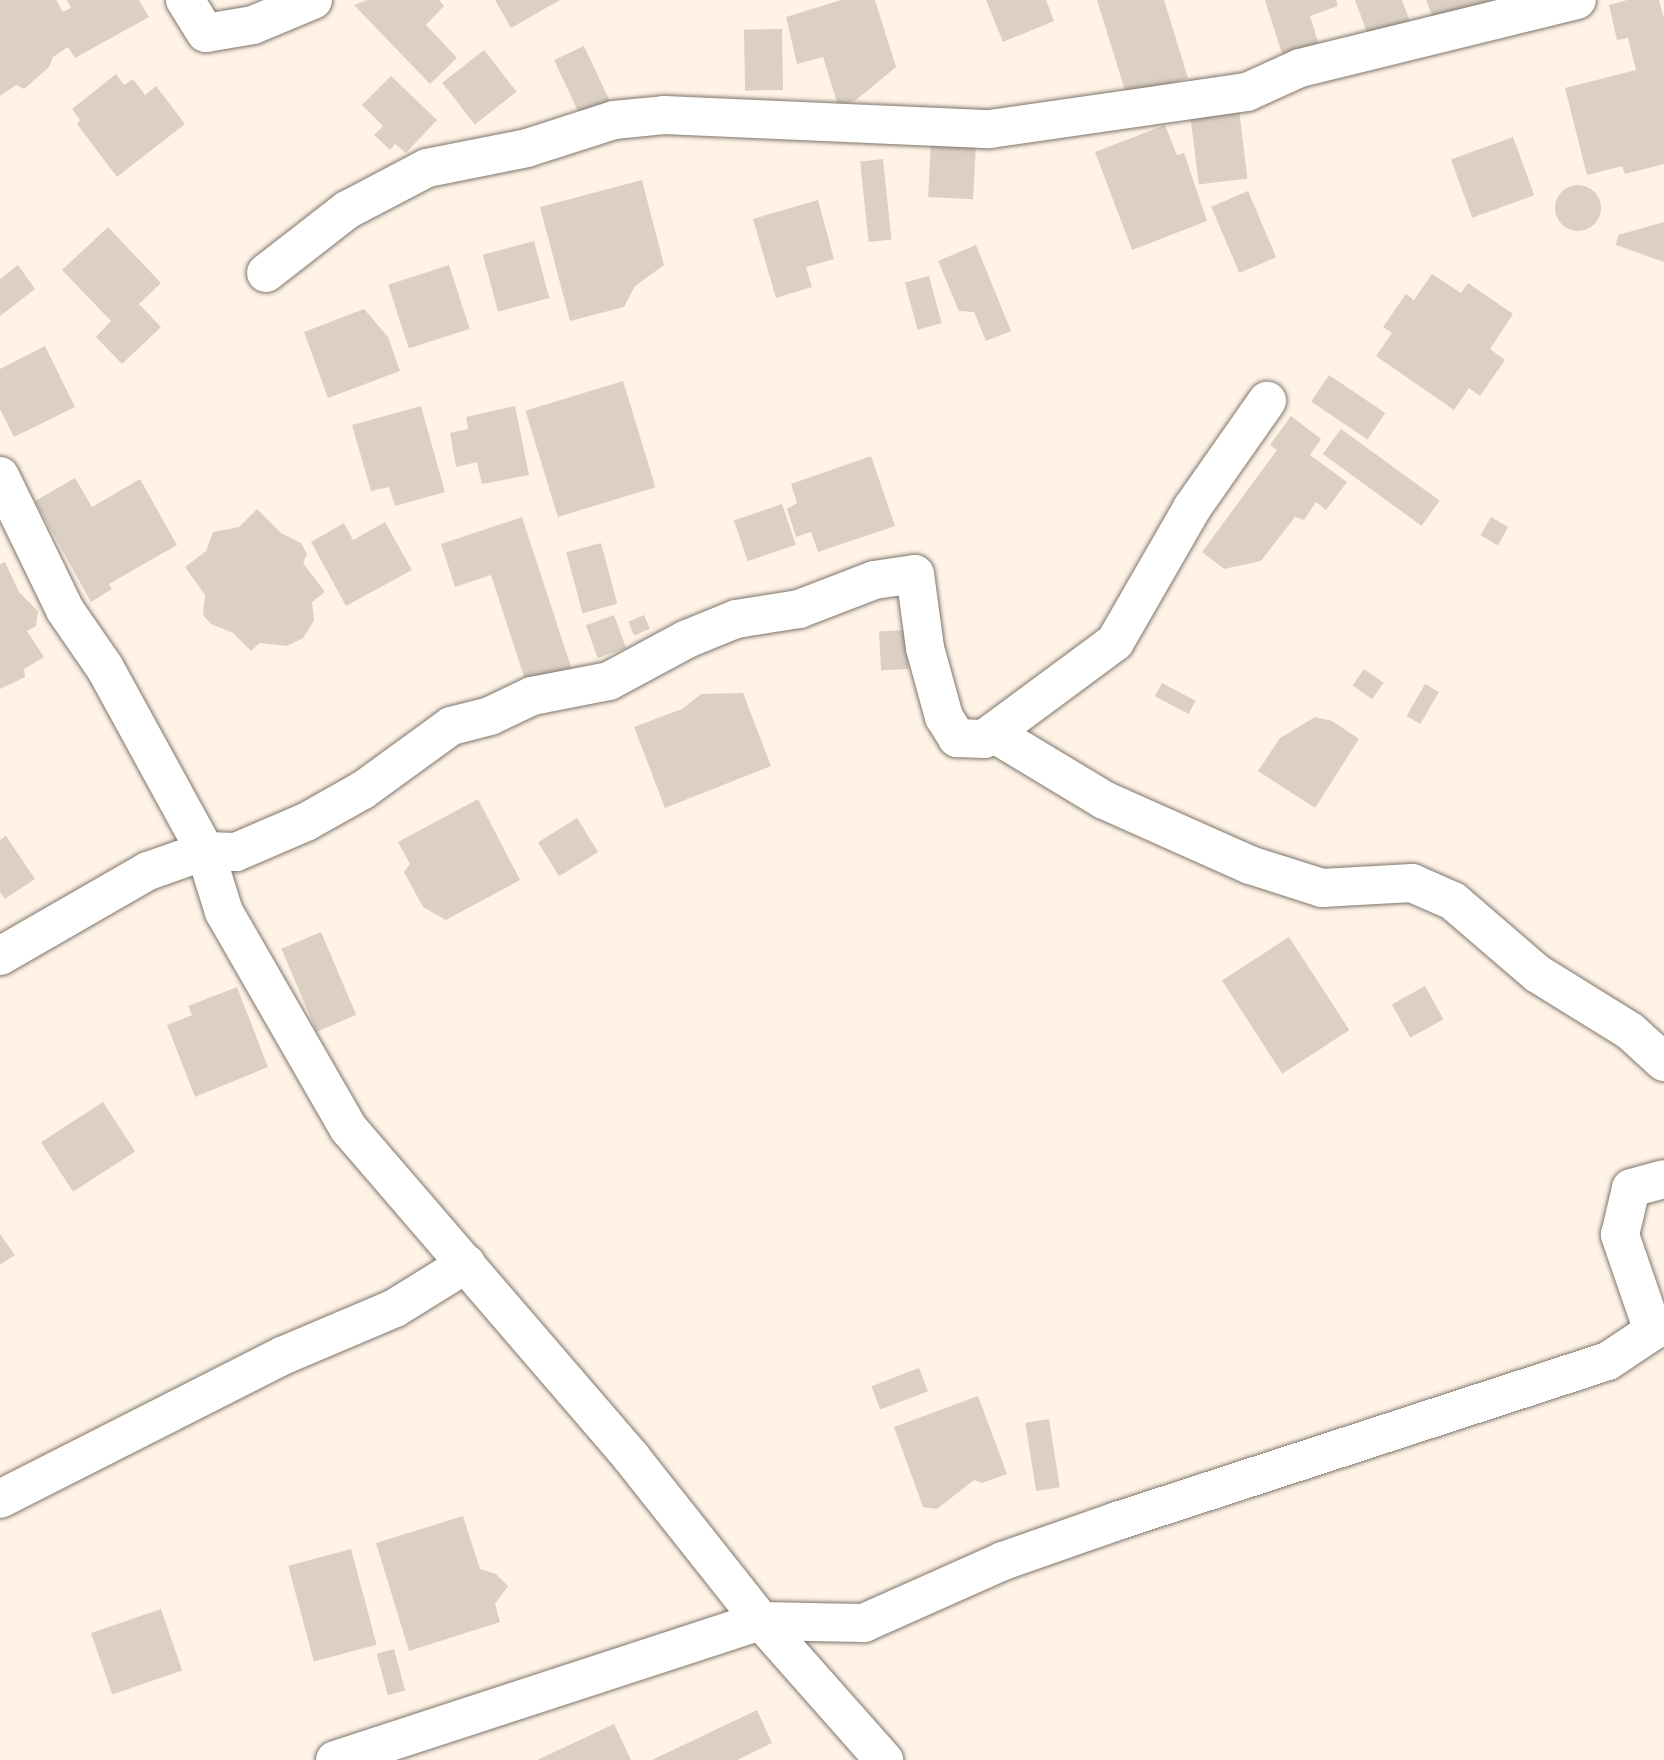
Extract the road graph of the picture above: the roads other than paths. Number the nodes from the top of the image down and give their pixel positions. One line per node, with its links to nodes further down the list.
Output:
1 (185, 0): 2 (street)
2 (313, 0)
3 (1577, 0): 4 (street)
4 (266, 273)
5 (1267, 401): 7 (street)
6 (3, 491): 8 (street)
7 (993, 733): 8 (street); 10 (street)
8 (205, 851): 9 (street); 12 (street)
9 (0, 956)
10 (1664, 1062)
11 (1664, 1179): 14 (street)
12 (466, 1264): 13 (street); 14 (street)
13 (0, 1499)
14 (761, 1621): 15 (street); 16 (street)
15 (335, 1760)
16 (884, 1760)

